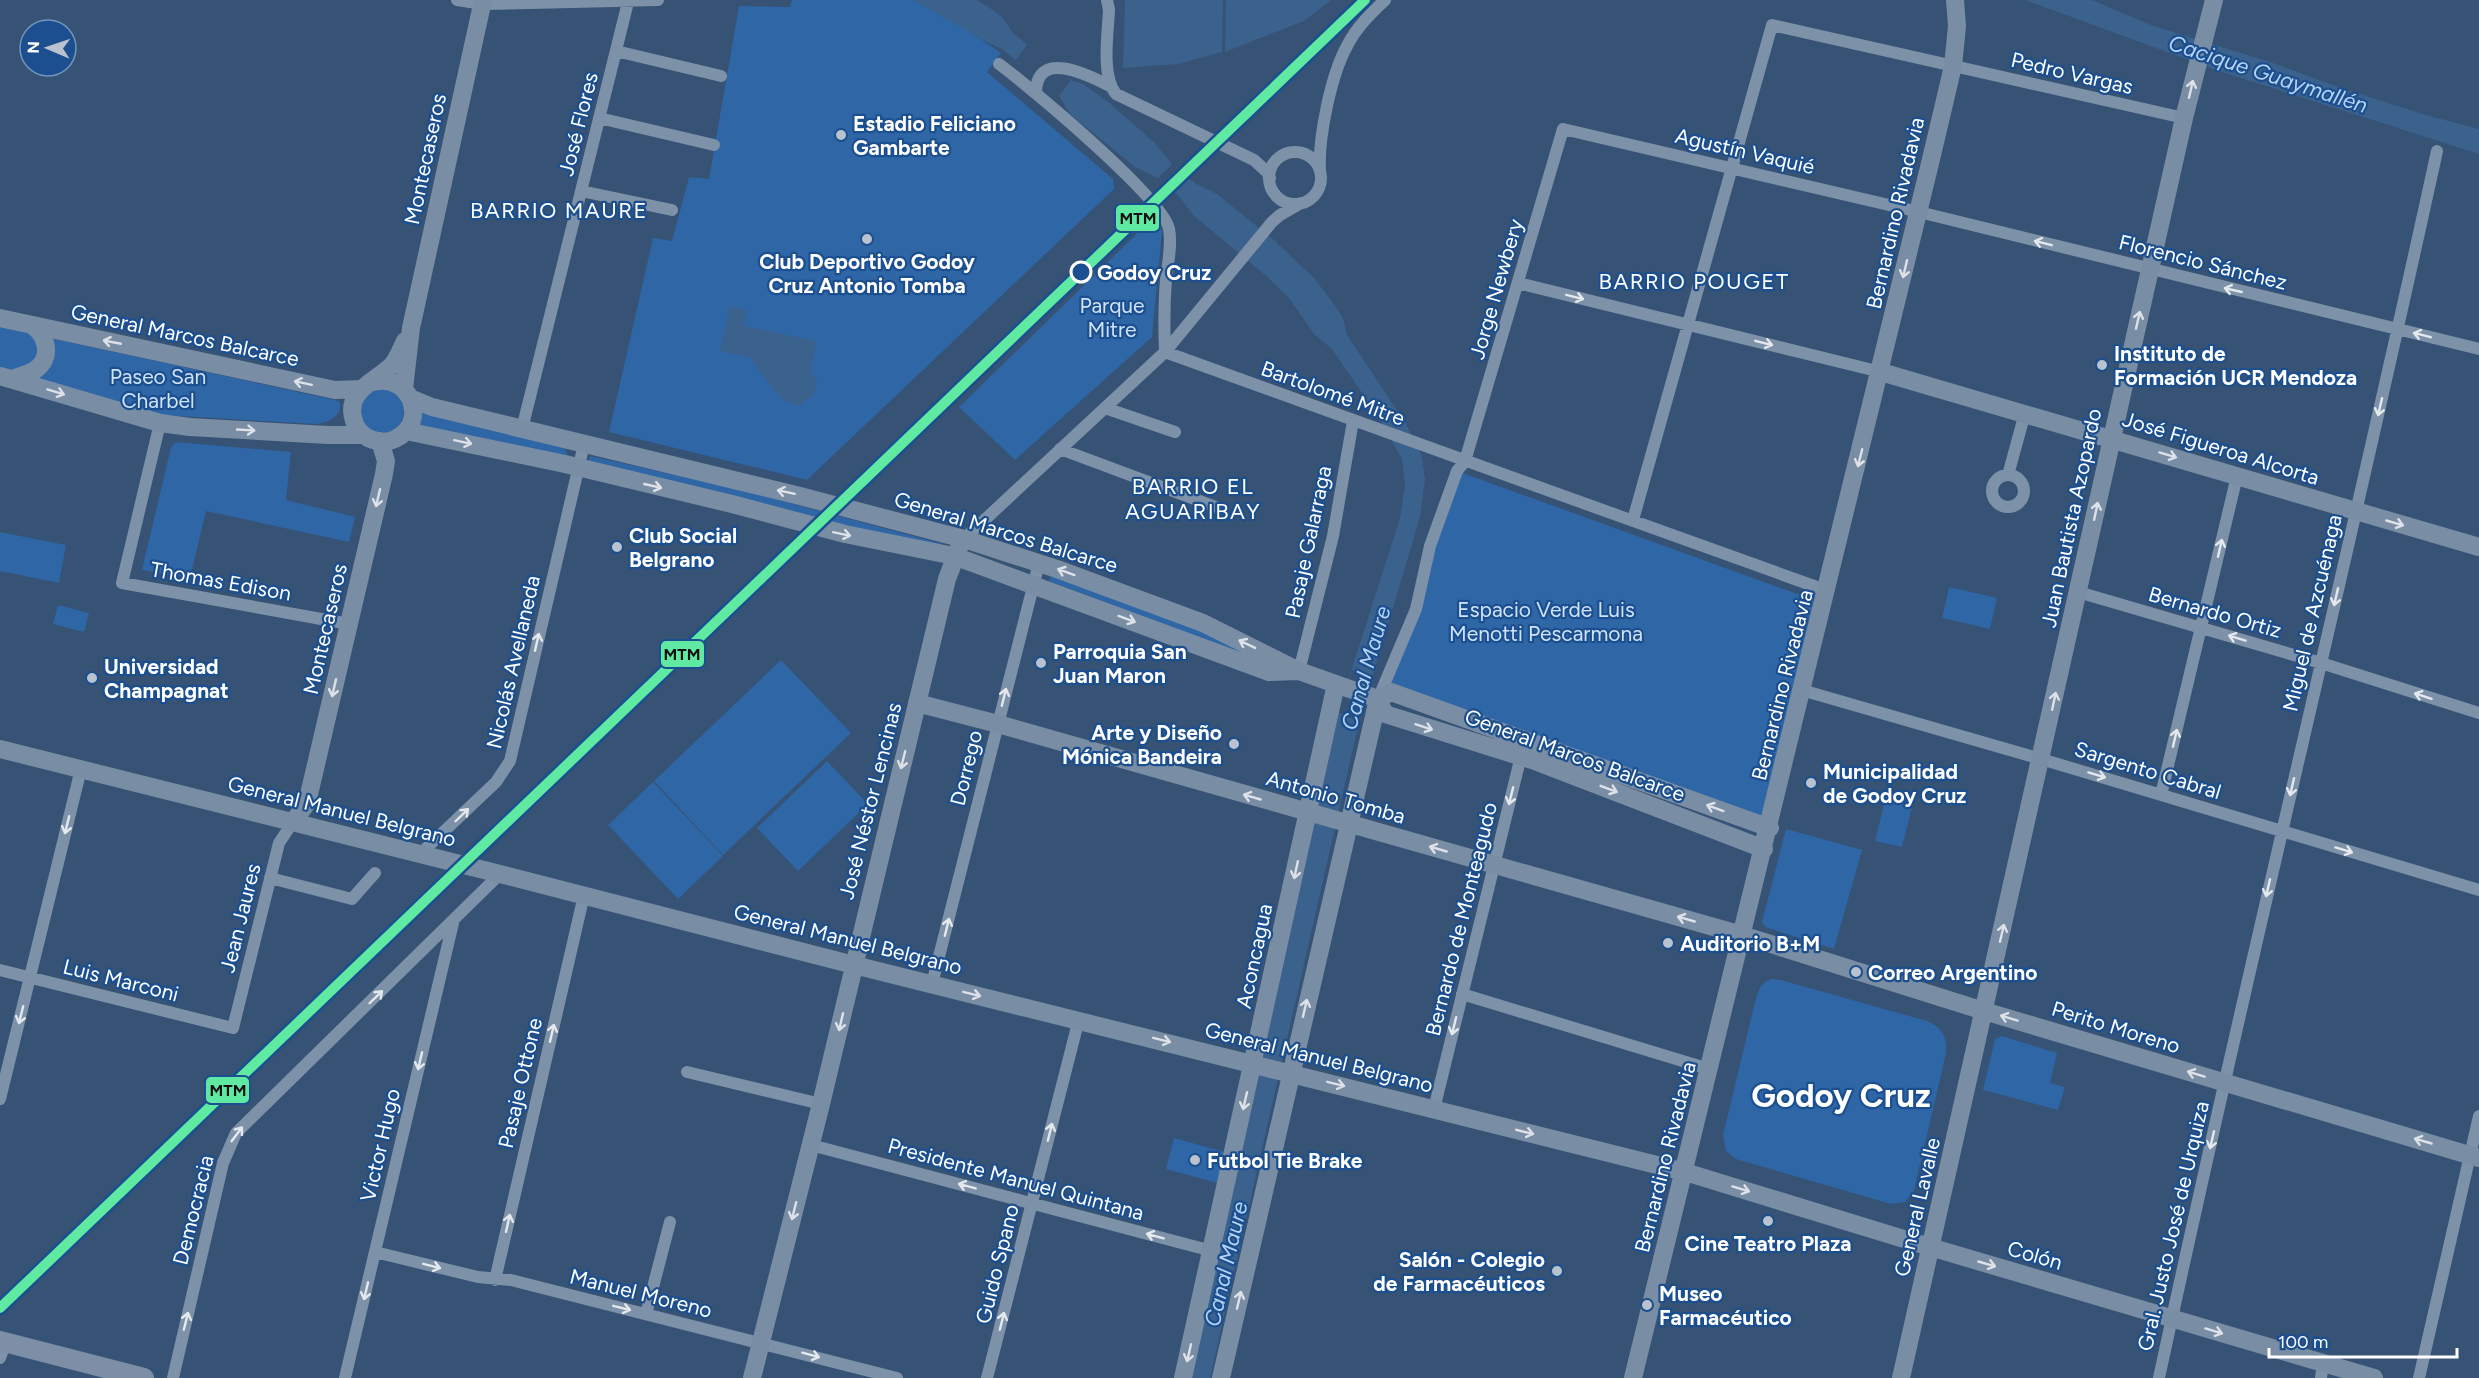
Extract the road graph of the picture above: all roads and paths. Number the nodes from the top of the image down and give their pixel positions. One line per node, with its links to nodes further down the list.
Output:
1 (457, 0): 7 (street)
2 (658, 0): 8 (street)
3 (1107, 0): 14 (street)
4 (1385, 0): 17 (street)
5 (1955, 0): 11 (street, Bernardino Rivadavia)
6 (2214, 0): 16 (street, Juan Bautista Azopardo, one-way to 6)
7 (483, 2): 8 (street); 38 (street, Montecaseros)
8 (628, 2): 9 (street, José Flores)
9 (616, 51): 12 (street); 15 (street, José Flores)
10 (999, 64): 13 (street)
11 (1953, 66): 16 (street, Pedro Vargas); 24 (street, Pedro Vargas); 31 (street, Bernardino Rivadavia)
12 (721, 76)
13 (1037, 85): 14 (street); 41 (street)
14 (1110, 86): 23 (street)
15 (599, 118): 19 (street); 27 (street, José Flores)
16 (2184, 118): 33 (street, Juan Bautista Azopardo)
17 (1324, 127): 21 (street); 25 (street)
18 (1563, 129): 24 (street, Agustín Vaquié); 34 (street, Jorge Newbery)
19 (714, 145)
20 (2437, 151): 39 (street, Miguel de Azcuénaga)
21 (1293, 152): 22 (street); 25 (street)
22 (1278, 159): 23 (street); 26 (street)
23 (1254, 160): 26 (street)
24 (1731, 168): 31 (street, Agustín Vaquié); 37 (street)
25 (1320, 171): 29 (street)
26 (1270, 178): 28 (street)
27 (581, 191): 30 (street); 50 (street, José Flores)
28 (1274, 193): 29 (street); 32 (street)
29 (1301, 203): 32 (street, José Néstor Lencinas)
30 (672, 210)
31 (1918, 212): 33 (street, Florencio Sánchez, one-way to 31); 42 (street, Bernardino Rivadavia, one-way to 42)
32 (1268, 227): 41 (street, José Néstor Lencinas)
33 (2150, 270): 39 (street, Florencio Sánchez, one-way to 33); 54 (street, Juan Bautista Azopardo, one-way to 33)
34 (1518, 283): 37 (street, one-way to 37); 57 (street, Jorge Newbery)
35 (0, 318): 36 (street, General Marcos Balcarce)
36 (32, 325): 43 (street); 44 (street, General Marcos Balcarce, one-way to 36)
37 (1687, 325): 42 (street, one-way to 42); 63 (street)
38 (411, 328): 44 (street, Montecaseros); 45 (street, Montecaseros)
39 (2398, 330): 40 (street, Florencio Sánchez, one-way to 39); 62 (street, Miguel de Azcuénaga, one-way to 62)
40 (2479, 349)
41 (1165, 352): 46 (street, José Néstor Lencinas); 48 (street, Bartolomé Mitre)
42 (1881, 372): 47 (street, José Figueroa Alcorta); 69 (street, Bernardino Rivadavia, one-way to 69)
43 (6, 378): 49 (street, one-way to 49)
44 (365, 386): 45 (street); 53 (street)
45 (407, 393): 50 (street, General Marcos Balcarce); 51 (street)
46 (1105, 408): 52 (street); 56 (street, José Néstor Lencinas)
47 (2025, 413): 54 (street, José Figueroa Alcorta); 59 (street)
48 (1353, 421): 57 (street, Bartolomé Mitre); 74 (street, Pasaje Galarraga)
49 (160, 423): 53 (street, one-way to 53); 71 (street, Thomas Edison)
50 (522, 429): 55 (street, General Marcos Balcarce)
51 (406, 431): 53 (street); 58 (street, General Marcos Balcarce, one-way to 58)
52 (1175, 432)
53 (372, 438): 71 (street, Montecaseros, one-way to 71)
54 (2112, 438): 60 (street, José Figueroa Alcorta, one-way to 60); 70 (street, Juan Bautista Azopardo, one-way to 54)
55 (584, 444): 58 (street, Nicolás Avellaneda); 64 (street, General Marcos Balcarce, one-way to 55)
56 (1060, 449): 61 (street); 64 (street, José Néstor Lencinas)
57 (1465, 461): 63 (street, Bartolomé Mitre); 77 (street, Jorge Newbery)
58 (578, 468): 66 (street, General Marcos Balcarce, one-way to 66); 93 (street, Nicolás Avellaneda, one-way to 58)
59 (2008, 475)
60 (2237, 476): 62 (street, José Figueroa Alcorta); 72 (street, one-way to 60)
61 (1216, 507)
62 (2355, 511): 65 (street, José Figueroa Alcorta, one-way to 65); 73 (street, Miguel de Azcuénaga, one-way to 73)
63 (1633, 520): 69 (street, Bartolomé Mitre)
64 (964, 539): 66 (street, José Néstor Lencinas); 67 (street, General Marcos Balcarce)
65 (2479, 547)
66 (954, 556): 68 (street, General Marcos Balcarce); 78 (street, José Néstor Lencinas)
67 (1039, 562): 68 (street, Dorrego); 74 (street, General Marcos Balcarce, one-way to 67)
68 (1033, 585): 74 (street, General Marcos Balcarce, one-way to 74); 80 (street, Dorrego, one-way to 68)
69 (1828, 591): 76 (street, Bernardino Rivadavia)
70 (2078, 592): 72 (street, Bernardo Ortiz); 84 (street, Juan Bautista Azopardo, one-way to 70)
71 (349, 624): 89 (street, Montecaseros, one-way to 89)
72 (2201, 627): 73 (street, Bernardo Ortiz, one-way to 72); 86 (street, one-way to 72)
73 (2321, 663): 79 (street, Bernardo Ortiz, one-way to 73); 91 (street, Miguel de Azcuénaga, one-way to 91)
74 (1299, 671): 75 (street, General Marcos Balcarce)
75 (1341, 686): 77 (street, General Marcos Balcarce); 87 (street, Aconcagua)
76 (1805, 691): 84 (street, Sargento Cabral); 90 (street, Bernardino Rivadavia)
77 (1372, 697): 81 (street, General Marcos Balcarce); 83 (street, General Marcos Balcarce, one-way to 83); 88 (street)
78 (917, 703): 80 (street, Antonio Tomba); 103 (street, José Néstor Lencinas, one-way to 103)
79 (2479, 713)
80 (998, 724): 87 (street, Antonio Tomba, one-way to 80); 107 (street, Dorrego, one-way to 80)
81 (1526, 739): 83 (street, Bernardo de Monteagudo); 90 (street, General Marcos Balcarce, one-way to 81)
82 (0, 749): 85 (street, General Manuel Belgrano)
83 (1521, 757): 92 (street, General Marcos Balcarce, one-way to 92); 94 (street, Bernardo de Monteagudo, one-way to 94)
84 (2041, 759): 86 (street, Sargento Cabral, one-way to 86); 109 (street, Juan Bautista Azopardo, one-way to 84)
85 (81, 769): 89 (street, General Manuel Belgrano); 106 (street, one-way to 106)
86 (2161, 795): 91 (street, Sargento Cabral)
87 (1312, 813): 88 (street, Antonio Tomba); 112 (street, Aconcagua, one-way to 112)
88 (1342, 821): 94 (street, Antonio Tomba, one-way to 88); 115 (street, one-way to 88)
89 (293, 822): 93 (street, General Manuel Belgrano); 97 (street, Jean Jaures)
90 (1770, 828): 92 (street, Bernardino Rivadavia)
91 (2281, 831): 98 (street, Sargento Cabral, one-way to 98); 116 (street, Miguel de Azcuénaga, one-way to 116)
92 (1764, 849): 101 (street, Bernardino Rivadavia)
93 (420, 855): 96 (street, General Manuel Belgrano)
94 (1495, 865): 101 (street, Antonio Tomba, one-way to 94); 108 (street, Bernardo de Monteagudo)
95 (375, 873): 97 (street)
96 (500, 874): 99 (street, General Manuel Belgrano); 100 (street, Democracia)
97 (270, 878): 111 (street, Jean Jaures)
98 (2479, 890)
99 (584, 895): 103 (street, General Manuel Belgrano); 129 (street, Pasaje Ottone, one-way to 99)
100 (453, 922): 102 (street, Democracia); 105 (street, Victor Hugo)
101 (1742, 935): 109 (street, Perito Moreno); 113 (street, Bernardino Rivadavia)
102 (413, 961): 105 (street); 136 (street, Democracia, one-way to 102)
103 (854, 965): 107 (street, General Manuel Belgrano); 118 (street, José Néstor Lencinas, one-way to 118)
104 (0, 970): 106 (street, Luis Marconi)
105 (440, 975): 128 (street, Victor Hugo, one-way to 128)
106 (30, 977): 111 (street, Luis Marconi); 117 (street, one-way to 117)
107 (932, 984): 110 (street, General Manuel Belgrano, one-way to 110)
108 (1462, 994): 113 (street); 119 (street, Bernardo de Monteagudo, one-way to 119)
109 (1984, 1011): 116 (street, Perito Moreno, one-way to 109); 126 (street, General Lavalle)
110 (1080, 1019): 112 (street, General Manuel Belgrano, one-way to 112); 124 (street, Guido Spano, one-way to 110)
111 (233, 1028)
112 (1256, 1064): 115 (street, General Manuel Belgrano); 127 (street, Aconcagua, one-way to 127)
113 (1710, 1069): 123 (street, Bernardino Rivadavia)
114 (687, 1071): 118 (street)
115 (1285, 1071): 119 (street, General Manuel Belgrano, one-way to 119); 142 (street, one-way to 115)
116 (2225, 1083): 122 (street, Perito Moreno, one-way to 116); 131 (street, Gral. Justo José de Urquiza, one-way to 131)
117 (0, 1099)
118 (821, 1104): 121 (street, José Néstor Lencinas)
119 (1434, 1109): 123 (street, General Manuel Belgrano, one-way to 123)
120 (2479, 1116): 122 (street)
121 (811, 1145): 124 (street, Presidente Manuel Quintana, one-way to 121); 132 (street, José Néstor Lencinas, one-way to 132)
122 (2475, 1156): 147 (street)
123 (1685, 1172): 126 (street, Colón, one-way to 126); 143 (street, Bernardino Rivadavia)
124 (1032, 1203): 127 (street, Presidente Manuel Quintana, one-way to 124); 140 (street, Guido Spano, one-way to 124)
125 (670, 1222): 130 (street)
126 (1930, 1248): 131 (street, Colón, one-way to 131); 144 (street, General Lavalle)
127 (1212, 1251): 141 (street, Aconcagua, one-way to 141)
128 (375, 1252): 129 (street, Manuel Moreno, one-way to 129); 137 (street, Victor Hugo, one-way to 137)
129 (495, 1280): 130 (street, Manuel Moreno, one-way to 130)
130 (646, 1314): 132 (street, Manuel Moreno)
131 (2172, 1318): 134 (street, Colón, one-way to 134); 145 (street, Gral. Justo José de Urquiza)
132 (761, 1342): 138 (street, José Néstor Lencinas); 139 (street, Manuel Moreno, one-way to 139)
133 (2, 1347): 135 (main road)
134 (2322, 1371): 146 (street, Colón)
135 (144, 1378)
136 (172, 1378)
137 (345, 1378)
138 (752, 1378)
139 (897, 1378)
140 (987, 1378)
141 (1183, 1378)
142 (1221, 1378)
143 (1633, 1378)
144 (1901, 1378)
145 (2159, 1378)
146 (2374, 1378)
147 (2419, 1378)

